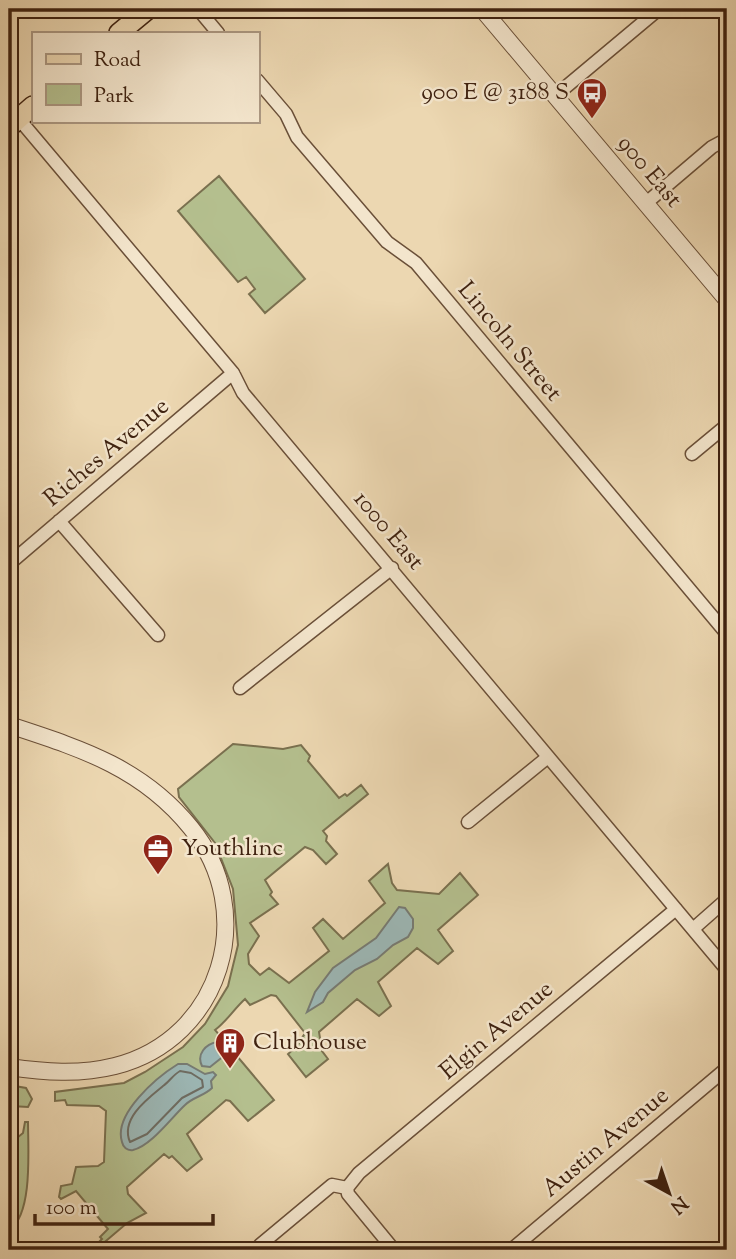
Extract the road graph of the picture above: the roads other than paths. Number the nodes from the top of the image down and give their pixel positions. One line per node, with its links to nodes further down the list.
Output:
1 (148, 9): 5 (main road)
2 (198, 9): 6 (street)
3 (482, 9): 8 (street, 900 East)
4 (659, 9): 8 (street)
5 (120, 32)
6 (217, 32)
7 (259, 82): 19 (street, Lincoln Street)
8 (555, 96): 11 (street, 900 East)
9 (20, 117): 13 (street, 1000 East)
10 (727, 139): 11 (street)
11 (645, 204): 12 (street, 900 East)
12 (727, 300)
13 (233, 373): 16 (street, Riches Avenue); 18 (street, 1000 East)
14 (727, 425): 15 (street)
15 (692, 454)
16 (59, 521): 17 (street, Riches Avenue); 20 (street)
17 (9, 564)
18 (392, 568): 21 (street); 23 (street, 1000 East)
19 (727, 634)
20 (158, 635)
21 (240, 688)
22 (9, 725): 29 (street)
23 (548, 757): 24 (street); 26 (street, 1000 East)
24 (468, 822)
25 (727, 899): 27 (street)
26 (676, 909): 27 (street, 1000 East); 31 (street, Elgin Avenue)
27 (692, 929): 28 (street, 1000 East)
28 (727, 970)
29 (9, 1067)
30 (727, 1068): 34 (street, Austin Avenue)
31 (347, 1188): 32 (street); 33 (street)
32 (257, 1250)
33 (394, 1250)
34 (511, 1250)

